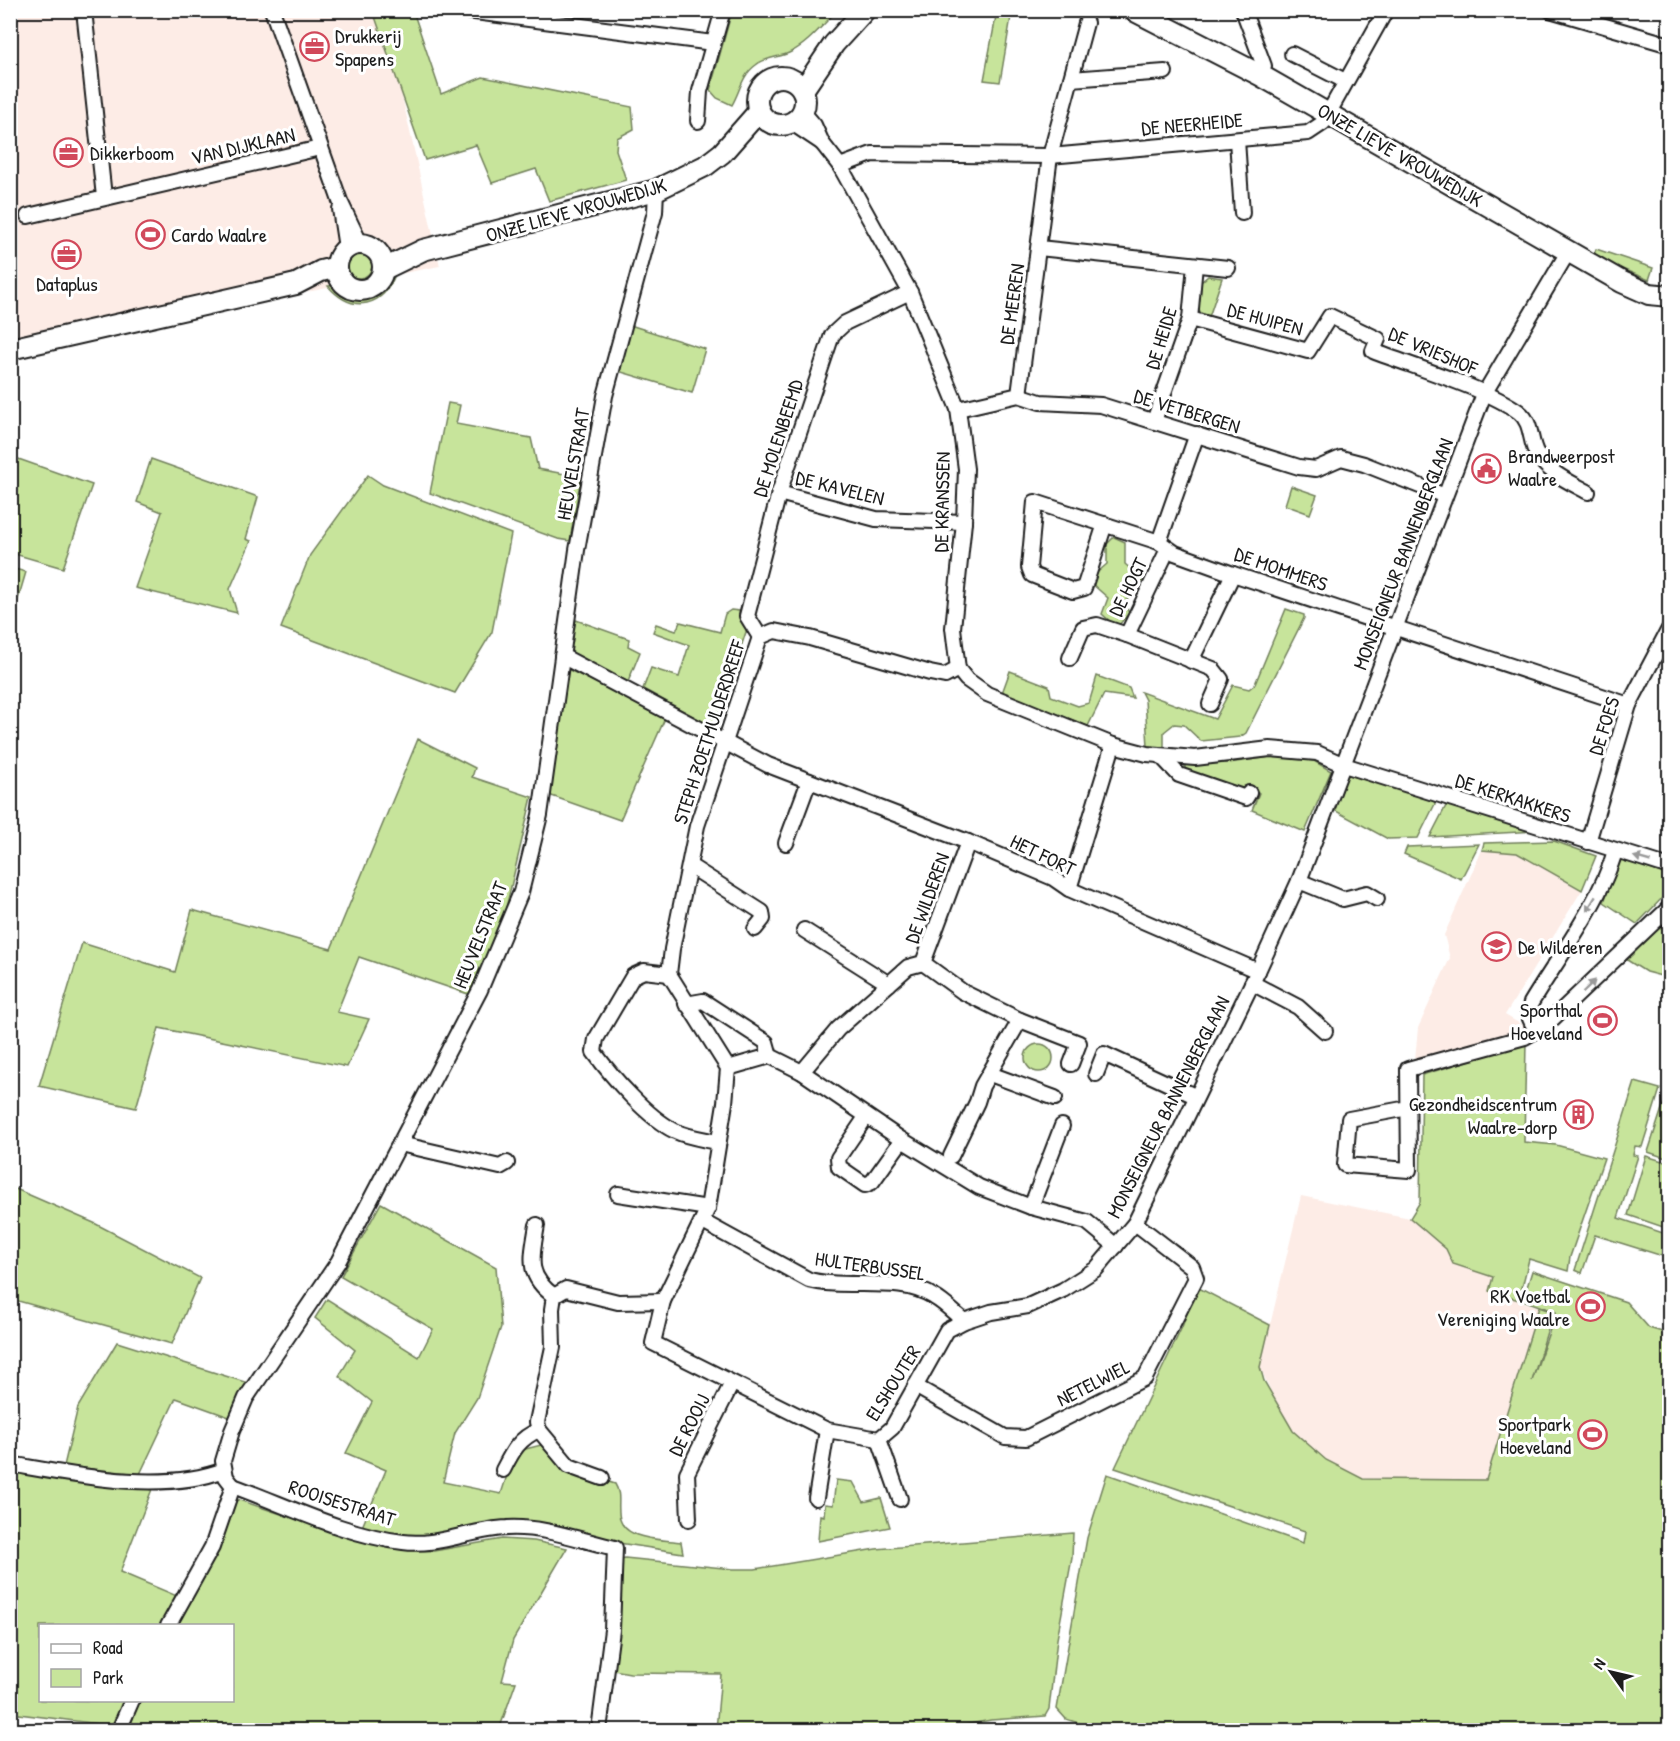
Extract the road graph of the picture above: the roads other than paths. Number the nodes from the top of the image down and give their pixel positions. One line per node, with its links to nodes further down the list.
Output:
1 (84, 10): 29 (street)
2 (272, 10): 25 (street, VAN DIJKLAAN)
3 (459, 10): 12 (street)
4 (723, 10): 12 (street)
5 (865, 10): 19 (main road)
6 (1133, 10): 16 (main road, ONZE LIEVE VROUWEDIJK)
7 (1243, 10): 16 (street)
8 (1386, 10): 18 (street)
9 (1550, 10): 10 (street)
10 (1582, 15): 13 (street)
11 (1086, 23): 17 (street)
12 (713, 43): 23 (street)
13 (1670, 45)
14 (1292, 54): 18 (street, ONZE LIEVE VROUWEDIJK)
15 (1165, 72): 17 (street)
16 (1260, 75): 20 (main road, ONZE LIEVE VROUWEDIJK)
17 (1071, 79): 26 (street)
18 (1345, 81): 20 (street)
19 (797, 85): 21 (main road); 22 (main road)
20 (1328, 114): 24 (street, DE NEERHEIDE); 34 (main road, ONZE LIEVE VROUWEDIJK)
21 (765, 117): 22 (main road); 28 (main road, ONZE LIEVE VROUWEDIJK)
22 (797, 118): 27 (street, DE KRANSSEN)
23 (698, 121)
24 (1237, 140): 26 (street, DE NEERHEIDE); 30 (street)
25 (320, 148): 29 (street, VAN DIJKLAAN); 32 (street, VAN DIJKLAAN)
26 (1050, 156): 27 (street, DE NEERHEIDE); 33 (street, DE MEEREN)
27 (840, 166): 39 (street, DE KRANSSEN)
28 (656, 190): 35 (main road, ONZE LIEVE VROUWEDIJK); 60 (street, HEUVELSTRAAT)
29 (104, 197): 31 (street, VAN DIJKLAAN)
30 (1242, 213)
31 (28, 216)
32 (353, 246): 35 (main road); 38 (main road)
33 (1039, 248): 36 (street); 45 (street, DE MEEREN)
34 (1568, 252): 40 (main road, ONZE LIEVE VROUWEDIJK); 44 (street, MONSEIGNEUR BANNENBERGLAAN)
35 (382, 261): 38 (main road)
36 (1195, 265): 37 (street); 41 (street, DE HEIDE)
37 (1228, 268)
38 (339, 274): 43 (main road)
39 (910, 292): 46 (street, DE KRANSSEN); 50 (street, DE MOLENBEEMD)
40 (1669, 296)
41 (1190, 318): 42 (street, DE HUIPEN); 47 (street, DE HEIDE)
42 (1378, 339): 44 (street, DE VRIESHOF)
43 (10, 349)
44 (1484, 394): 49 (street); 51 (street, MONSEIGNEUR BANNENBERGLAAN)
45 (1019, 395): 46 (street); 47 (street, DE VETBERGEN)
46 (958, 410): 52 (street, DE KRANSSEN)
47 (1154, 421): 48 (street, DE VETBERGEN)
48 (1197, 434): 51 (street, DE VETBERGEN); 54 (street, DE HOGT)
49 (1588, 492)
50 (779, 493): 52 (street, DE KAVELEN); 59 (street, DE MOLENBEEMD)
51 (1445, 496): 57 (street, MONSEIGNEUR BANNENBERGLAAN)
52 (964, 522): 63 (street, DE KRANSSEN)
53 (1105, 524): 53 (street, DE MOMMERS); 54 (street, DE MOMMERS)
54 (1164, 545): 55 (street, DE MOMMERS); 58 (street, DE HOGT)
55 (1233, 574): 57 (street, DE MOMMERS); 62 (street)
56 (1670, 627): 65 (street, DE FOES)
57 (1396, 628): 65 (street, DE MOMMERS); 69 (street, MONSEIGNEUR BANNENBERGLAAN)
58 (1127, 635): 61 (street, DE HOGT); 62 (street)
59 (760, 638): 63 (street, STEPH ZOETMULDERDREEF); 66 (street, STEPH ZOETMULDERDREEF)
60 (562, 656): 66 (street, HET FORT); 105 (street, HEUVELSTRAAT)
61 (1070, 658)
62 (1191, 661): 64 (street)
63 (958, 669): 67 (street)
64 (1210, 704)
65 (1629, 705): 73 (street, DE FOES)
66 (724, 740): 70 (street, HET FORT); 76 (street, STEPH ZOETMULDERDREEF)
67 (1113, 745): 68 (street); 79 (street)
68 (1162, 757): 69 (street); 71 (street)
69 (1344, 765): 73 (street, DE KERKAKKERS); 78 (street, MONSEIGNEUR BANNENBERGLAAN)
70 (809, 781): 72 (street, HET FORT); 74 (street)
71 (1249, 793)
72 (968, 842): 79 (street, HET FORT); 84 (street, DE WILDEREN)
73 (1588, 842): 75 (street, DE KERKAKKERS)
74 (786, 843)
75 (1615, 851): 77 (street, DE KERKAKKERS, one-way to 75); 90 (street, one-way to 90)
76 (690, 866): 82 (street); 85 (street, STEPH ZOETMULDERDREEF)
77 (1670, 867)
78 (1299, 881): 80 (street); 86 (street, MONSEIGNEUR BANNENBERGLAAN)
79 (1069, 889): 86 (street, HET FORT)
80 (1377, 899)
81 (1670, 907): 90 (street, one-way to 81)
82 (755, 929)
83 (804, 930): 87 (street)
84 (923, 963): 87 (street, DE WILDEREN); 89 (street)
85 (669, 974): 88 (street); 104 (street)
86 (1255, 977): 91 (street, MONSEIGNEUR BANNENBERGLAAN); 98 (street, MONSEIGNEUR BANNENBERGLAAN)
87 (889, 984): 95 (street, DE WILDEREN)
88 (686, 1004): 92 (street); 94 (street)
89 (1020, 1020): 93 (street); 96 (street)
90 (1546, 1025): 100 (street)
91 (1325, 1031)
92 (770, 1056): 94 (street); 95 (street)
93 (1071, 1064)
94 (728, 1068): 104 (street)
95 (802, 1072): 101 (street)
96 (990, 1074): 99 (street); 106 (street)
97 (1096, 1074): 98 (street)
98 (1195, 1096): 112 (street, MONSEIGNEUR BANNENBERGLAAN)
99 (1055, 1098)
100 (1408, 1108): 100 (street)
101 (867, 1117): 103 (street); 103 (street)
102 (1062, 1126): 109 (street)
103 (902, 1140): 109 (street)
104 (717, 1142): 110 (street)
105 (400, 1144): 107 (street); 124 (street, HEUVELSTRAAT)
106 (951, 1156)
107 (507, 1163)
108 (618, 1194): 110 (street)
109 (1031, 1207): 114 (street)
110 (708, 1208): 111 (street)
111 (703, 1222): 116 (street); 117 (street, HULTERBUSSEL)
112 (1135, 1223): 114 (street, MONSEIGNEUR BANNENBERGLAAN); 119 (street, NETELWIEL)
113 (537, 1225): 115 (street)
114 (1116, 1246): 117 (street, ELSHOUTER)
115 (554, 1296): 116 (street); 120 (street)
116 (663, 1301): 118 (street, ELSHOUTER)
117 (963, 1320): 119 (street, ELSHOUTER)
118 (731, 1384): 121 (street, ELSHOUTER); 130 (street, DE ROOIJ)
119 (915, 1386): 122 (street, ELSHOUTER)
120 (538, 1430): 125 (street); 126 (street)
121 (827, 1430): 122 (street, ELSHOUTER); 128 (street)
122 (879, 1439): 129 (street)
123 (10, 1464): 124 (street)
124 (224, 1470): 127 (street)
125 (503, 1470)
126 (602, 1478)
127 (233, 1486): 131 (street); 134 (street, ROOISESTRAAT)
128 (816, 1498)
129 (900, 1500)
130 (689, 1520)
131 (169, 1624)
132 (132, 1702): 133 (street)
133 (119, 1731)
134 (599, 1731)

